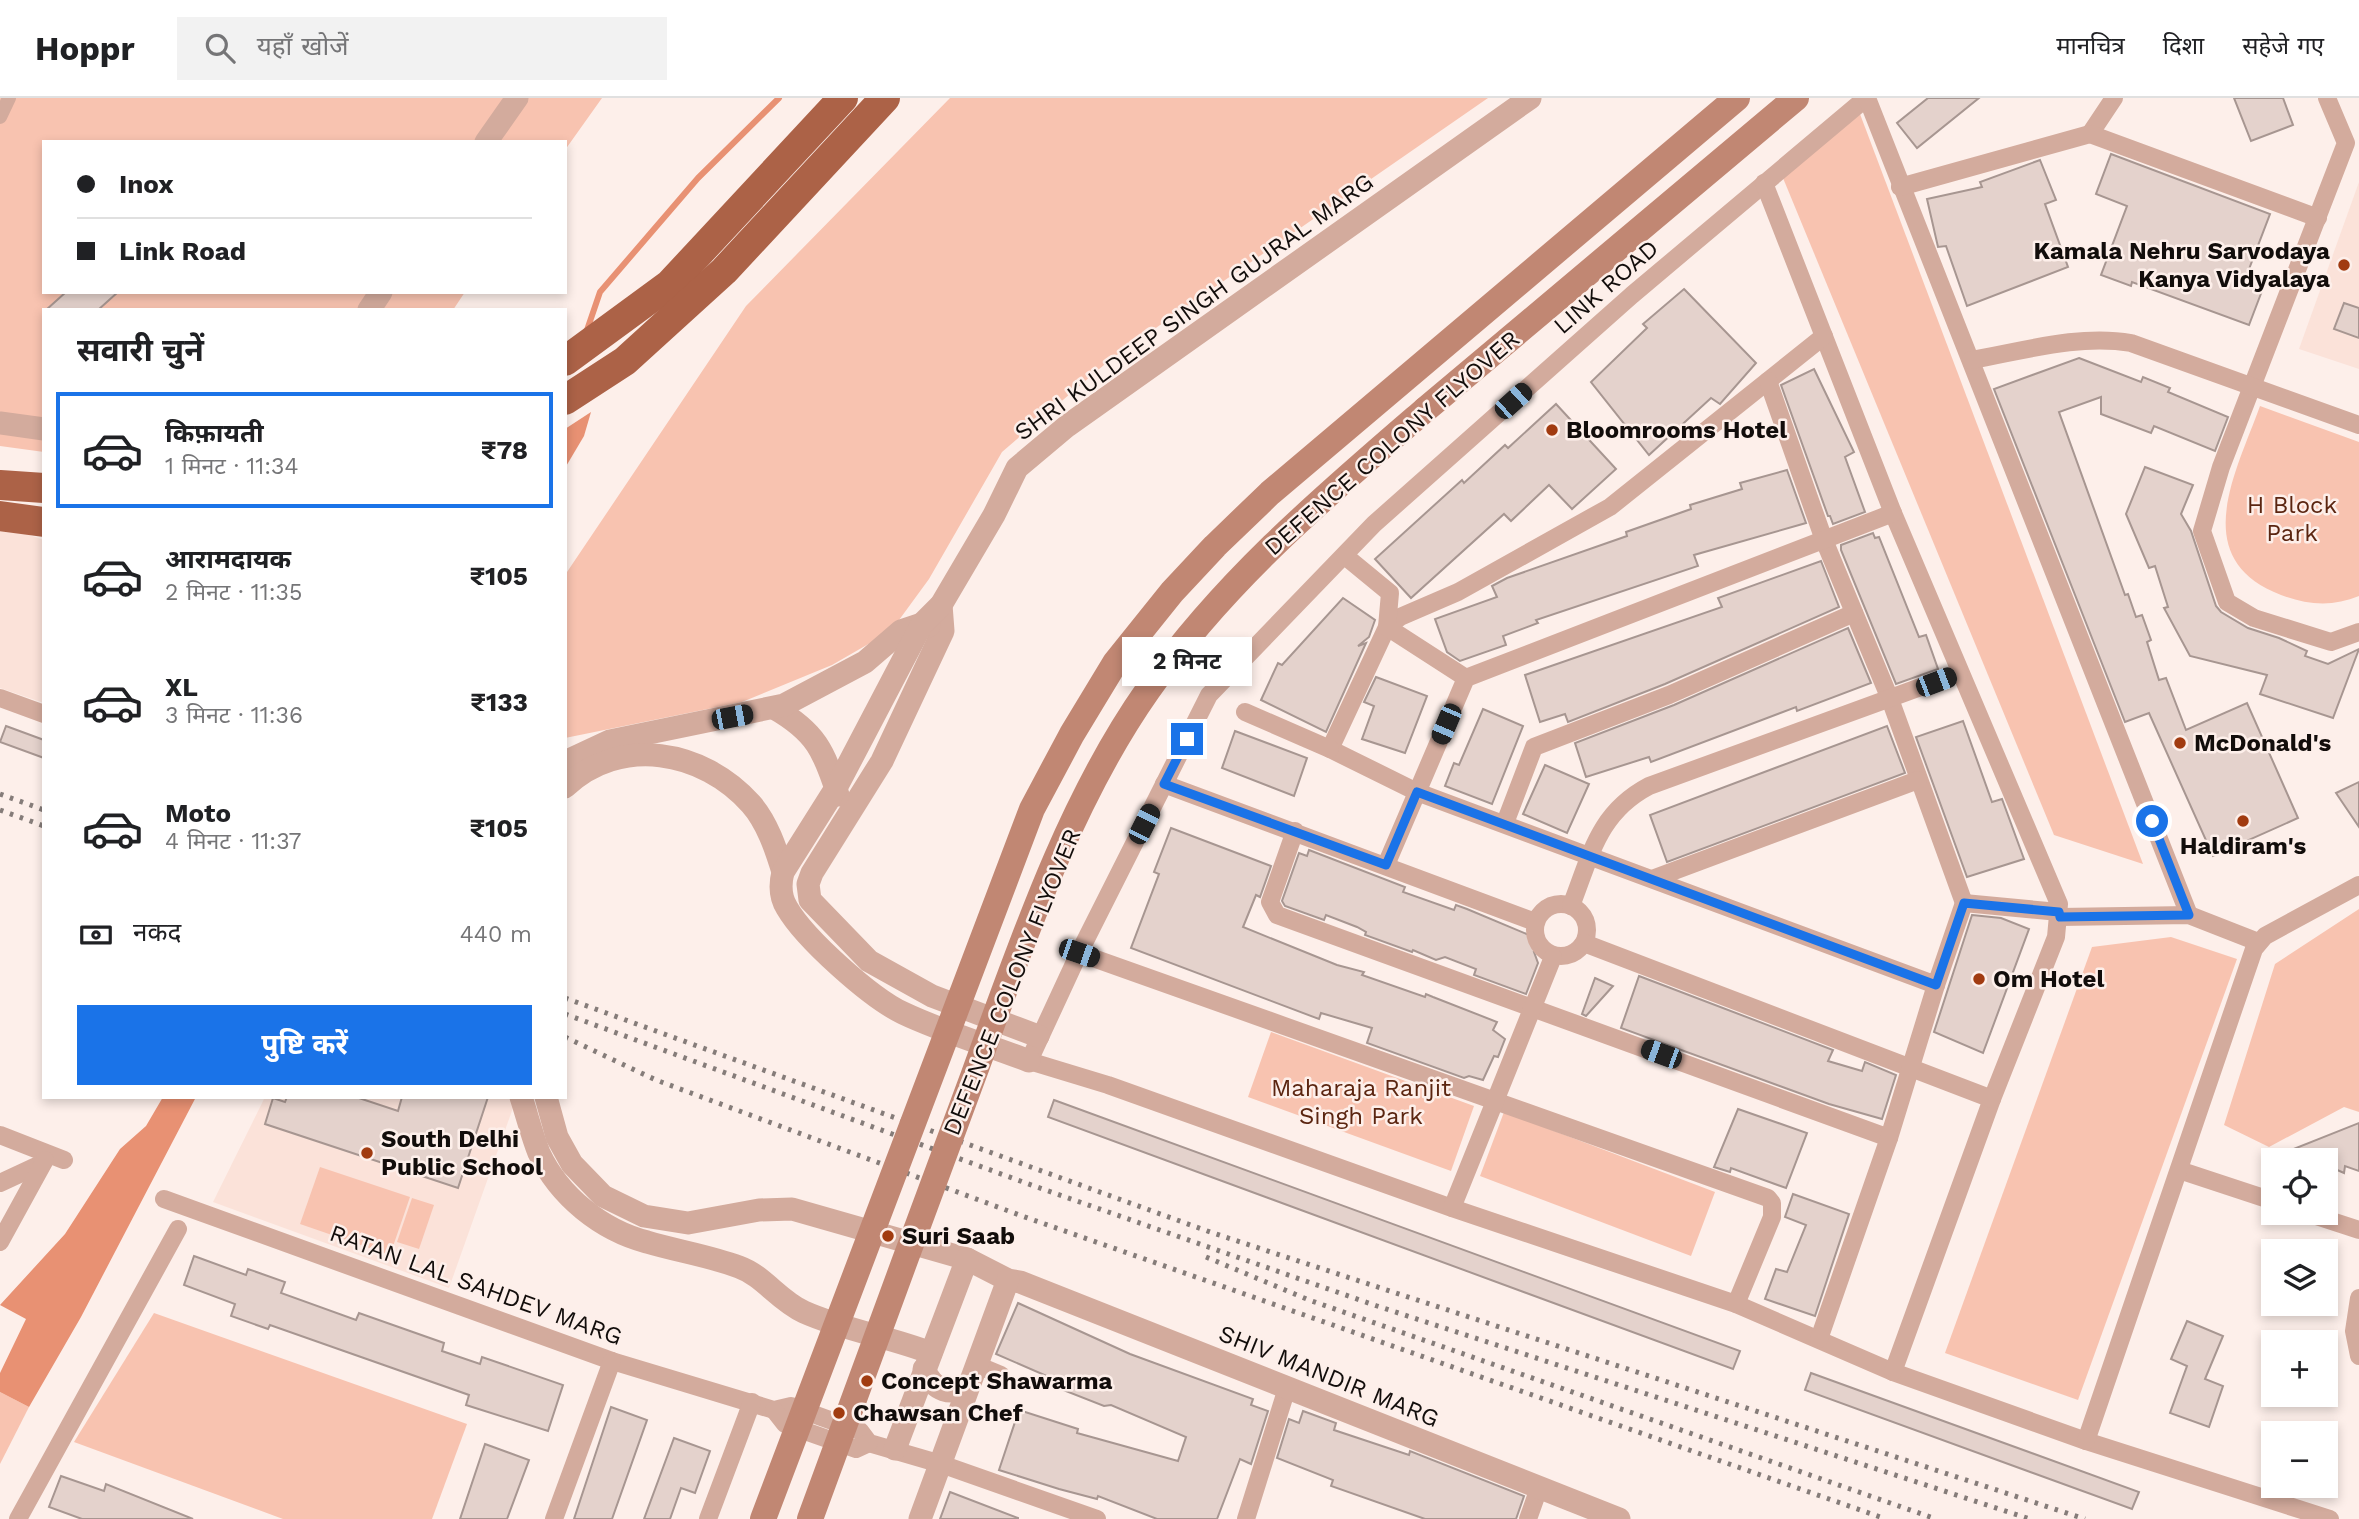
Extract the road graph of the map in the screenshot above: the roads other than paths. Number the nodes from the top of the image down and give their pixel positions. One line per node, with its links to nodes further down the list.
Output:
1 (9, 98): 11 (street)
2 (517, 98): 13 (street)
3 (844, 98): 18 (highway)
4 (885, 98): 22 (highway)
5 (1530, 98): 35 (street, SHRI KULDEEP SINGH GUJRAL MARG)
6 (1737, 98): 109 (main road, DEFENCE COLONY FLYOVER, bridge)
7 (1796, 98): 110 (main road, DEFENCE COLONY FLYOVER, bridge)
8 (1866, 98): 14 (street, LINK ROAD); 15 (street)
9 (2114, 98): 12 (street)
10 (2328, 98): 16 (street)
11 (0, 117)
12 (2090, 134): 15 (street); 16 (street)
13 (487, 140)
14 (1765, 183): 17 (street); 32 (street, LINK ROAD)
15 (1900, 187): 19 (street)
16 (2318, 218): 21 (street)
17 (1824, 336): 20 (street); 28 (street)
18 (567, 360)
19 (1971, 360): 21 (street); 62 (street)
20 (1768, 382): 31 (street); 34 (street)
21 (2253, 386): 24 (street); 36 (street)
22 (567, 399)
23 (0, 423): 25 (street)
24 (2359, 425)
25 (42, 429)
26 (0, 485): 27 (highway)
27 (42, 488)
28 (1894, 513): 31 (street); 37 (street)
29 (0, 516): 30 (highway)
30 (42, 522)
31 (1825, 540): 33 (street); 38 (street)
32 (1345, 556): 34 (street); 47 (street, LINK ROAD)
33 (1854, 613): 40 (street); 52 (street)
34 (1387, 627): 38 (street); 44 (street)
35 (932, 628): 41 (street); 49 (street); 51 (street)
36 (2359, 632)
37 (1959, 673): 40 (street); 61 (street)
38 (1466, 678): 50 (street)
39 (0, 698): 43 (street)
40 (1890, 699): 46 (street); 54 (street)
41 (774, 708): 45 (street); 49 (street)
42 (1245, 712): 44 (street)
43 (42, 713)
44 (1330, 750): 50 (street)
45 (567, 761)
46 (1918, 780): 57 (street); 59 (street)
47 (1164, 784): 53 (street); 66 (street, LINK ROAD)
48 (567, 787): 56 (street)
49 (836, 788): 51 (street); 56 (street)
50 (1417, 792): 52 (street); 55 (street)
51 (846, 820): 70 (street)
52 (1506, 823): 54 (street)
53 (1296, 831): 55 (street); 69 (street)
54 (1591, 854): 57 (street); 60 (street)
55 (1386, 865): 63 (street)
56 (783, 872): 71 (street)
57 (1655, 878): 68 (street)
58 (2359, 885): 64 (street)
59 (1964, 903): 61 (street); 68 (street)
60 (1571, 906): 63 (street); 65 (street)
61 (2059, 914): 62 (street); 75 (street)
62 (2189, 915): 64 (street)
63 (1535, 922): 67 (street)
64 (2258, 942): 80 (street)
65 (1584, 943): 67 (street); 72 (street)
66 (1079, 953): 70 (street, LINK ROAD); 76 (street)
67 (1553, 957): 69 (street)
68 (1936, 985): 72 (street)
69 (1534, 1007): 76 (street); 78 (street)
70 (1038, 1036): 71 (street, LINK ROAD)
71 (1029, 1061): 84 (street)
72 (1912, 1066): 75 (street); 78 (street)
73 (522, 1099): 96 (street)
74 (546, 1099): 89 (street, SHIV MANDIR MARG)
75 (1992, 1099): 97 (street)
76 (1497, 1102): 84 (street); 92 (street)
77 (0, 1135): 79 (street)
78 (1889, 1138): 93 (street)
79 (64, 1160)
80 (2179, 1170): 82 (street); 102 (street)
81 (0, 1183): 88 (street)
82 (2261, 1197)
83 (164, 1199): 95 (street, RATAN LAL SAHDEV MARG)
84 (1452, 1208): 92 (street)
85 (2338, 1223): 87 (street)
86 (178, 1229): 106 (street)
87 (2359, 1230)
88 (0, 1242)
89 (967, 1259): 90 (street, SHIV MANDIR MARG); 96 (street)
90 (1014, 1281): 98 (street); 100 (street, SHIV MANDIR MARG)
91 (2359, 1298): 94 (street)
92 (1736, 1304): 93 (street)
93 (1819, 1339): 97 (street)
94 (2359, 1356)
95 (612, 1361): 101 (street, RATAN LAL SAHDEV MARG); 107 (street)
96 (928, 1361): 98 (street); 103 (street)
97 (1892, 1372): 102 (street)
98 (973, 1374): 99 (street); 104 (street)
99 (1001, 1375)
100 (1287, 1388): 105 (street, SHIV MANDIR MARG); 113 (street)
101 (752, 1402): 103 (street, RATAN LAL SAHDEV MARG); 108 (street)
102 (2086, 1441): 116 (street)
103 (895, 1449): 104 (street, RATAN LAL SAHDEV MARG)
104 (941, 1464): 111 (street); 112 (street, RATAN LAL SAHDEV MARG)
105 (1539, 1488): 114 (street); 115 (street, SHIV MANDIR MARG)
106 (18, 1519)
107 (554, 1519)
108 (708, 1519)
109 (763, 1519)
110 (810, 1519)
111 (920, 1519)
112 (1097, 1519)
113 (1246, 1519)
114 (1528, 1519)
115 (1619, 1519)
116 (2330, 1519)

